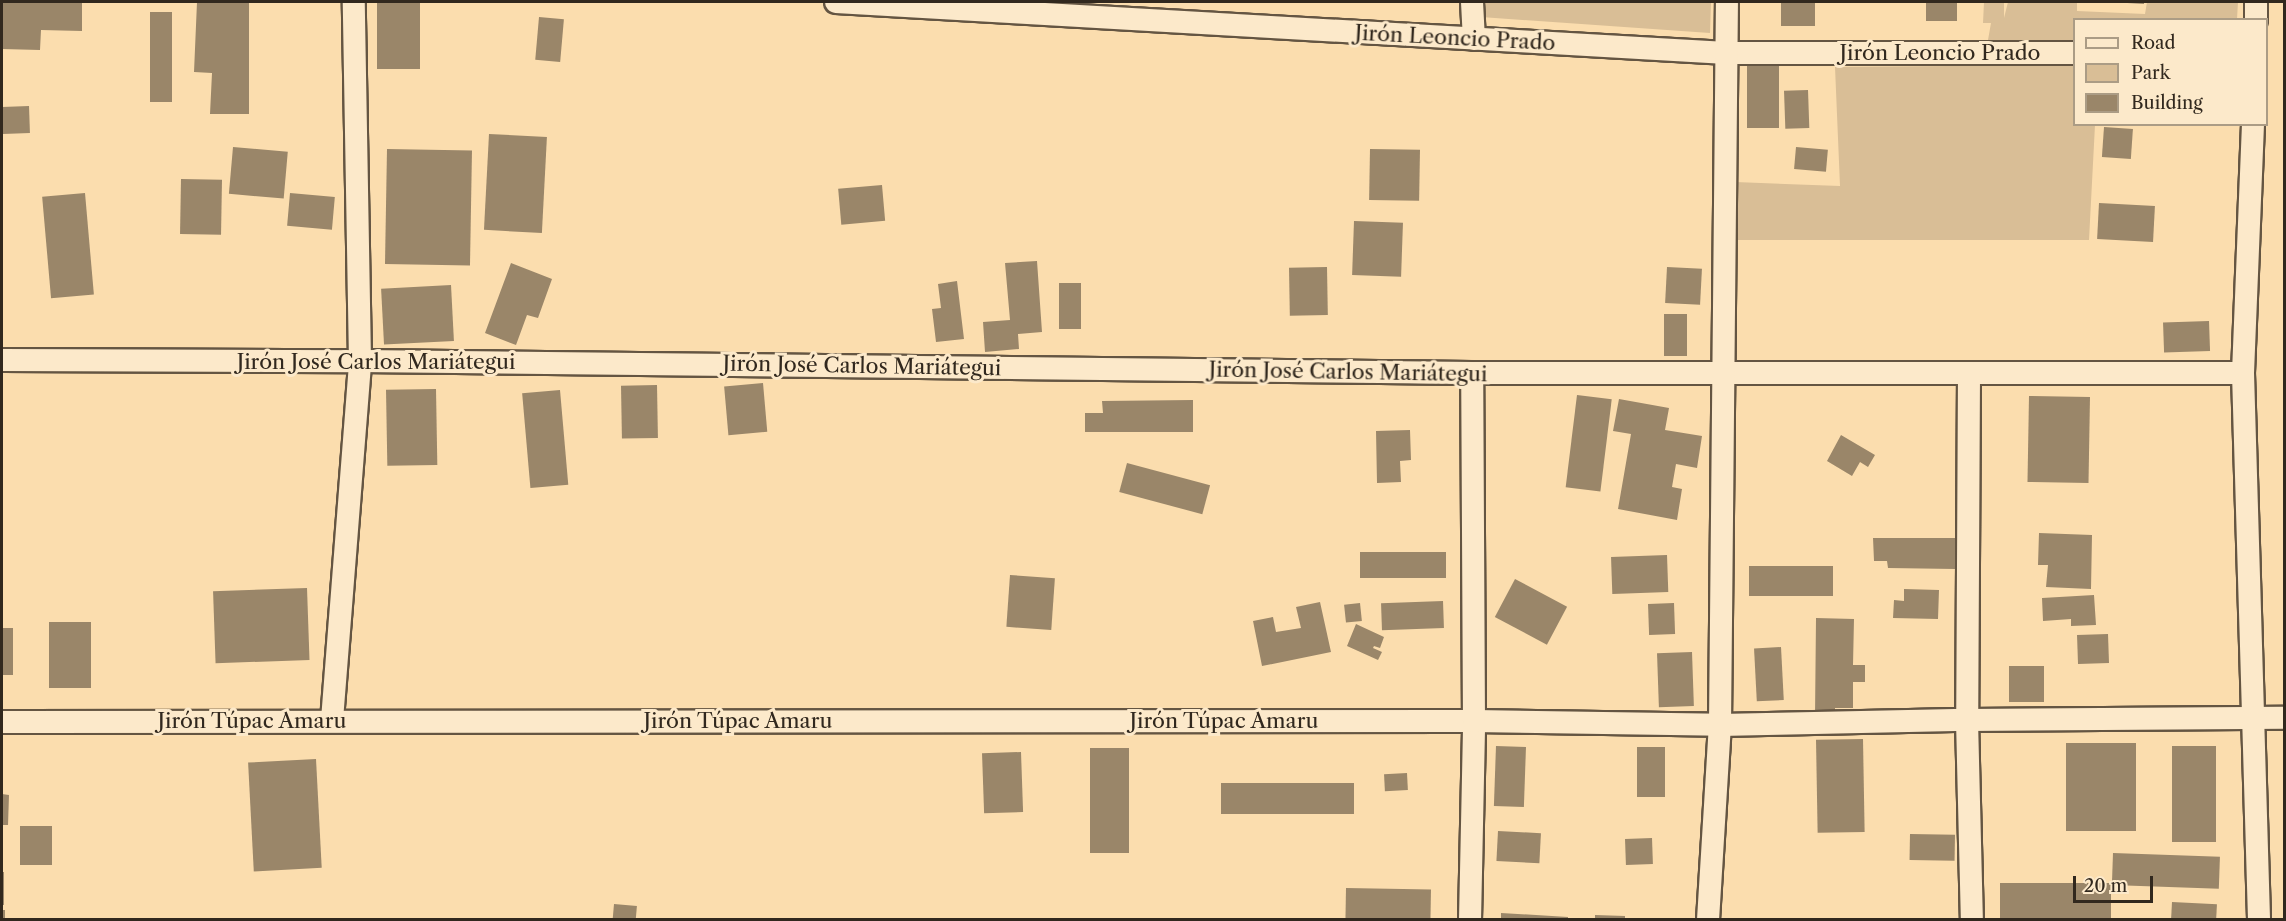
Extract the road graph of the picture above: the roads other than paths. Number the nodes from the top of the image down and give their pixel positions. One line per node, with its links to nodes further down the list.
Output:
1 (354, 2): 13 (street)
2 (836, 2): 6 (street, Jirón Leoncio Prado)
3 (1472, 2): 8 (street)
4 (1727, 2): 9 (street)
5 (2256, 2): 7 (street)
6 (894, 3): 8 (street, Jirón Leoncio Prado)
7 (2256, 18)
8 (1474, 39): 9 (street, Jirón Leoncio Prado)
9 (1727, 53): 10 (street, Jirón Leoncio Prado); 15 (street)
10 (2073, 53)
11 (2253, 126): 16 (street)
12 (2, 360): 13 (street, Jirón José Carlos Mariátegui)
13 (360, 361): 14 (street, Jirón José Carlos Mariátegui); 20 (street)
14 (1472, 373): 15 (street, Jirón José Carlos Mariátegui); 22 (street)
15 (1722, 373): 17 (street, Jirón José Carlos Mariátegui); 24 (street)
16 (2243, 373): 17 (street, Jirón José Carlos Mariátegui); 19 (street)
17 (1968, 374): 21 (street)
18 (2284, 718): 19 (street, Jirón Túpac Amaru)
19 (2252, 719): 21 (street, Jirón Túpac Amaru); 28 (street)
20 (332, 720): 22 (street, Jirón Túpac Amaru); 23 (street, Jirón Túpac Amaru)
21 (1967, 720): 24 (street, Jirón Túpac Amaru); 27 (street)
22 (1474, 721): 24 (street, Jirón Túpac Amaru); 25 (street)
23 (2, 722)
24 (1720, 725): 26 (street)
25 (1470, 920)
26 (1708, 920)
27 (1972, 920)
28 (2259, 920)

